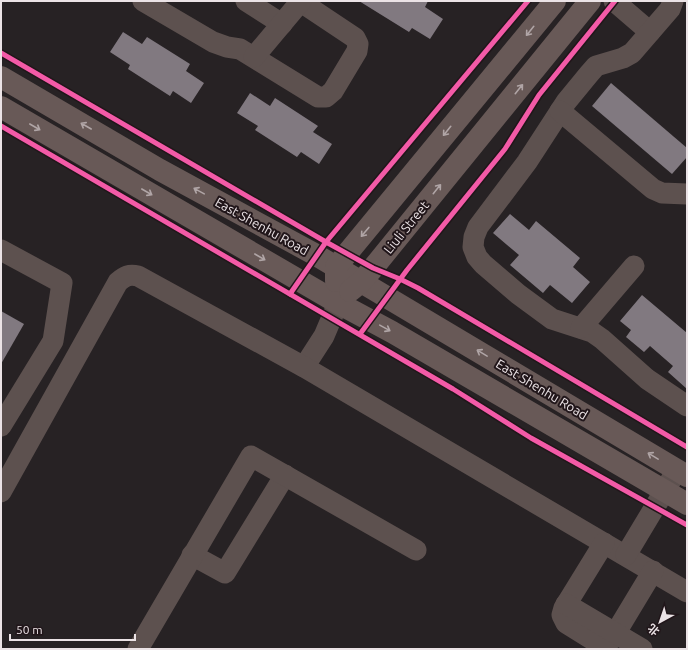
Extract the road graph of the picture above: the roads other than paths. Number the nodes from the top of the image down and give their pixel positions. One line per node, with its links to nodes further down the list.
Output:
1 (143, 1): 10 (street)
2 (246, 1): 8 (street)
3 (301, 1): 8 (street); 10 (street)
4 (555, 1): 17 (main road, one-way to 17)
5 (590, 1): 18 (main road, Liuli Street, one-way to 5)
6 (614, 1): 9 (street)
7 (672, 1): 9 (street)
8 (282, 24): 10 (street)
9 (650, 32): 13 (street)
10 (254, 57)
11 (1, 77): 17 (main road, East Shenhu Road, one-way to 11)
12 (1, 107): 19 (main road, East Shenhu Road, one-way to 19)
13 (560, 111): 14 (street); 20 (street)
14 (687, 194)
15 (1, 250): 23 (street)
16 (634, 266): 20 (street)
17 (336, 267): 18 (main road, East Shenhu Road); 19 (main road)
18 (361, 282): 19 (main road, Liuli Street); 24 (main road, East Shenhu Road, one-way to 18)
19 (338, 303): 21 (street); 26 (main road, East Shenhu Road, one-way to 26)
20 (581, 328): 22 (street)
21 (304, 368): 27 (street); 29 (street)
22 (687, 406)
23 (1, 426)
24 (682, 473): 26 (street)
25 (285, 475): 30 (street); 31 (street); 31 (street)
26 (664, 491): 28 (main road, East Shenhu Road); 32 (street)
27 (1, 492)
28 (687, 504)
29 (604, 543): 32 (street); 35 (street)
30 (416, 550)
31 (192, 555): 36 (street)
32 (626, 555): 33 (street)
33 (653, 571): 34 (street); 35 (street)
34 (687, 592)
35 (616, 633): 37 (street)
36 (138, 649)
37 (642, 649)

